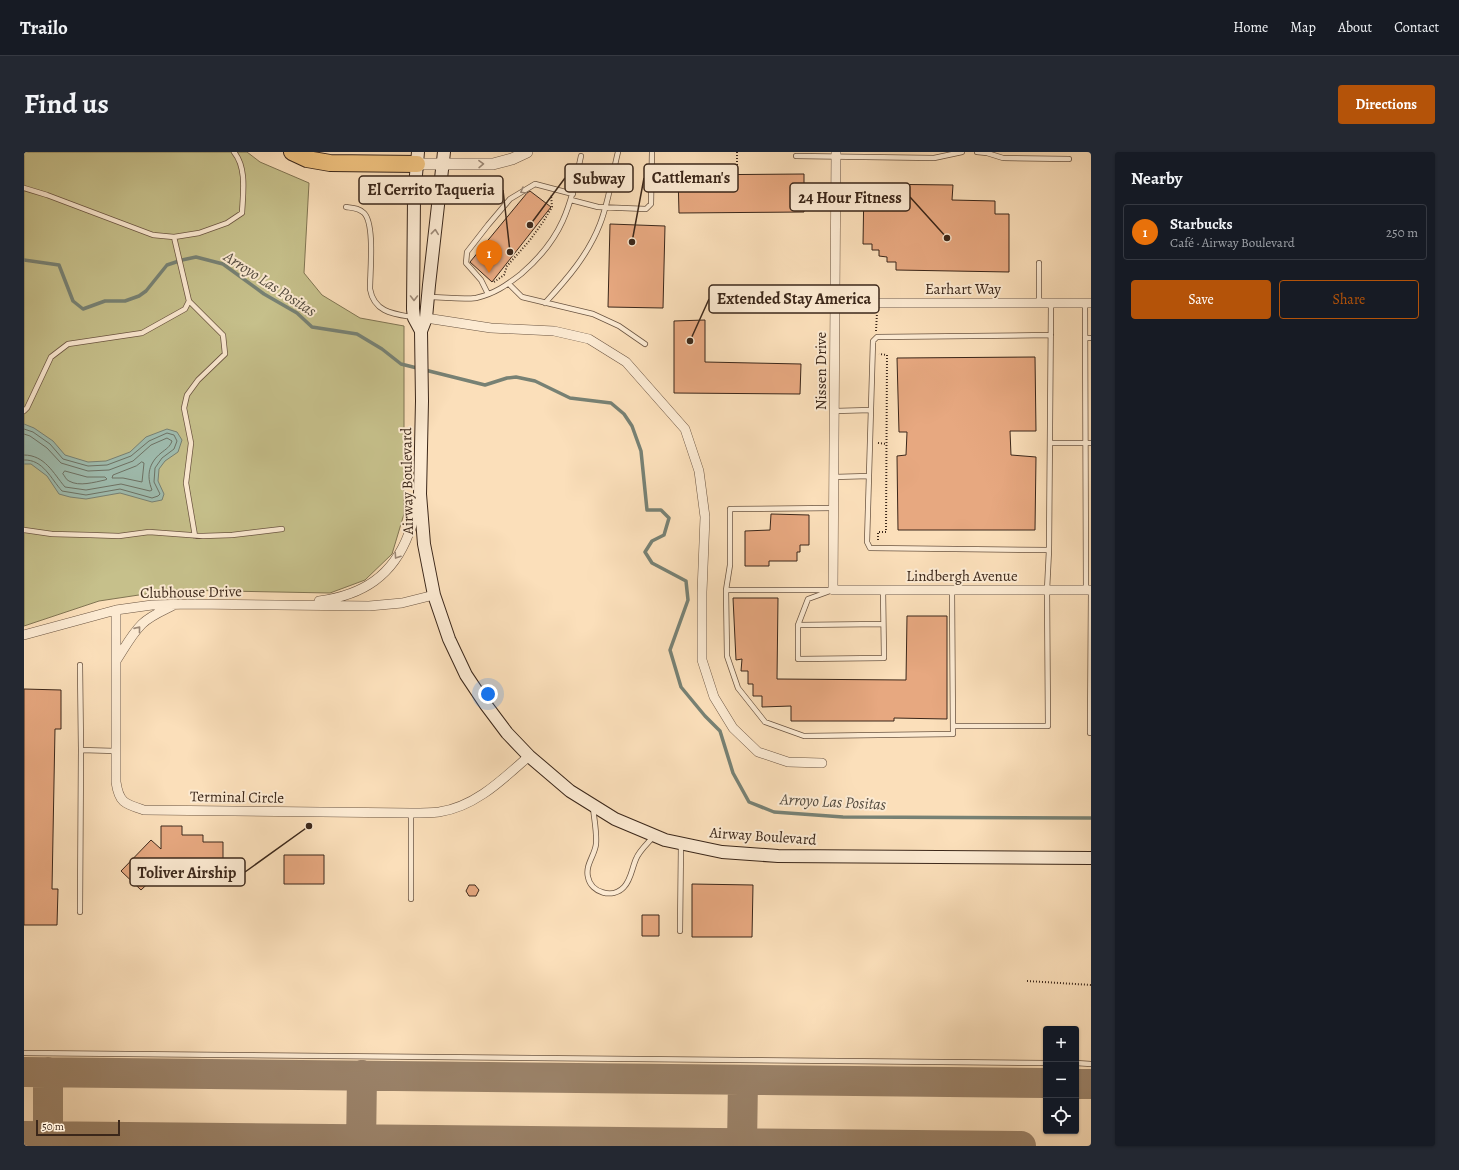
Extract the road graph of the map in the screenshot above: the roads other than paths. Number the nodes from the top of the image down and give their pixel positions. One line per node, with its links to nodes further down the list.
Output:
1 (234, 152): 19 (lane)
2 (292, 152): 11 (highway)
3 (527, 152): 12 (street, one-way to 3)
4 (618, 152): 18 (lane)
5 (652, 152): 18 (lane)
6 (962, 152): 8 (lane)
7 (977, 152): 13 (lane)
8 (836, 154): 10 (lane); 27 (street, Nissen Drive)
9 (581, 156): 15 (lane)
10 (796, 156)
11 (417, 158): 12 (street); 31 (main road, Airway Boulevard, one-way to 31)
12 (443, 158): 23 (main road, Airway Boulevard, one-way to 12)
13 (1069, 160)
14 (24, 188): 19 (lane)
15 (573, 194): 16 (lane); 22 (lane, one-way to 22)
16 (571, 200): 18 (lane); 21 (lane)
17 (346, 207): 31 (lane)
18 (605, 208): 25 (lane)
19 (174, 237): 24 (lane)
20 (1039, 263): 28 (lane)
21 (509, 284): 22 (lane); 25 (lane)
22 (488, 294): 23 (lane)
23 (428, 297): 32 (main road, Airway Boulevard)
24 (189, 301): 39 (lane); 50 (lane)
25 (546, 303): 37 (lane)
26 (795, 303): 27 (lane)
27 (835, 303): 28 (street, Earhart Way); 40 (street, Nissen Drive)
28 (1039, 303): 29 (street, Earhart Way)
29 (1051, 303): 30 (street, Earhart Way); 34 (lane)
30 (1088, 303): 35 (lane)
31 (414, 318): 33 (main road, Airway Boulevard)
32 (426, 318): 33 (main road, Airway Boulevard); 74 (street)
33 (421, 331): 46 (main road, Airway Boulevard)
34 (1051, 336): 38 (lane); 41 (lane)
35 (1085, 338): 36 (lane); 42 (lane)
36 (1091, 338)
37 (645, 344)
38 (871, 410): 40 (lane); 44 (lane)
39 (24, 411)
40 (835, 411): 45 (street, Nissen Drive)
41 (1050, 443): 42 (lane); 51 (lane)
42 (1085, 443): 43 (lane); 52 (lane)
43 (1091, 443)
44 (869, 476): 45 (lane); 51 (lane)
45 (834, 477): 47 (street, Nissen Drive)
46 (420, 494): 59 (main road, Airway Boulevard); 61 (street, Clubhouse Drive, one-way to 61)
47 (834, 508): 53 (lane); 54 (street, Nissen Drive)
48 (282, 529): 50 (lane)
49 (24, 530): 50 (lane)
50 (195, 536)
51 (1049, 550): 57 (lane)
52 (1088, 551): 58 (lane)
53 (726, 590): 54 (lane); 69 (lane)
54 (833, 590): 55 (street, Lindbergh Avenue); 64 (lane)
55 (883, 590): 56 (street, Lindbergh Avenue); 63 (lane)
56 (952, 590): 57 (street, Lindbergh Avenue); 69 (lane)
57 (1047, 590): 58 (street, Lindbergh Avenue); 69 (lane)
58 (1089, 590): 65 (lane)
59 (434, 595): 61 (street, Clubhouse Drive); 73 (main road, Airway Boulevard)
60 (174, 604): 61 (street, Clubhouse Drive); 62 (street, Clubhouse Drive); 67 (street, one-way to 60)
61 (290, 606)
62 (116, 610): 66 (street, Clubhouse Drive); 67 (street, Terminal Circle)
63 (883, 624): 64 (lane); 64 (lane)
64 (798, 625)
65 (1091, 625): 70 (lane)
66 (24, 635)
67 (116, 661): 72 (street, Terminal Circle)
68 (80, 665): 71 (lane)
69 (953, 726)
70 (1091, 733)
71 (82, 750): 72 (lane); 81 (lane)
72 (116, 751): 76 (street, Terminal Circle)
73 (529, 756): 75 (main road, Airway Boulevard); 76 (street, Terminal Circle)
74 (822, 763)
75 (593, 806): 77 (main road, Airway Boulevard); 77 (lane)
76 (411, 814): 80 (lane)
77 (654, 836): 78 (main road, Airway Boulevard)
78 (681, 844): 79 (main road, Airway Boulevard); 82 (lane)
79 (1091, 858)
80 (411, 898)
81 (80, 912)
82 (680, 931)
83 (24, 1053): 84 (lane)
84 (1043, 1063)
85 (1079, 1063): 86 (lane)
86 (1091, 1064)

